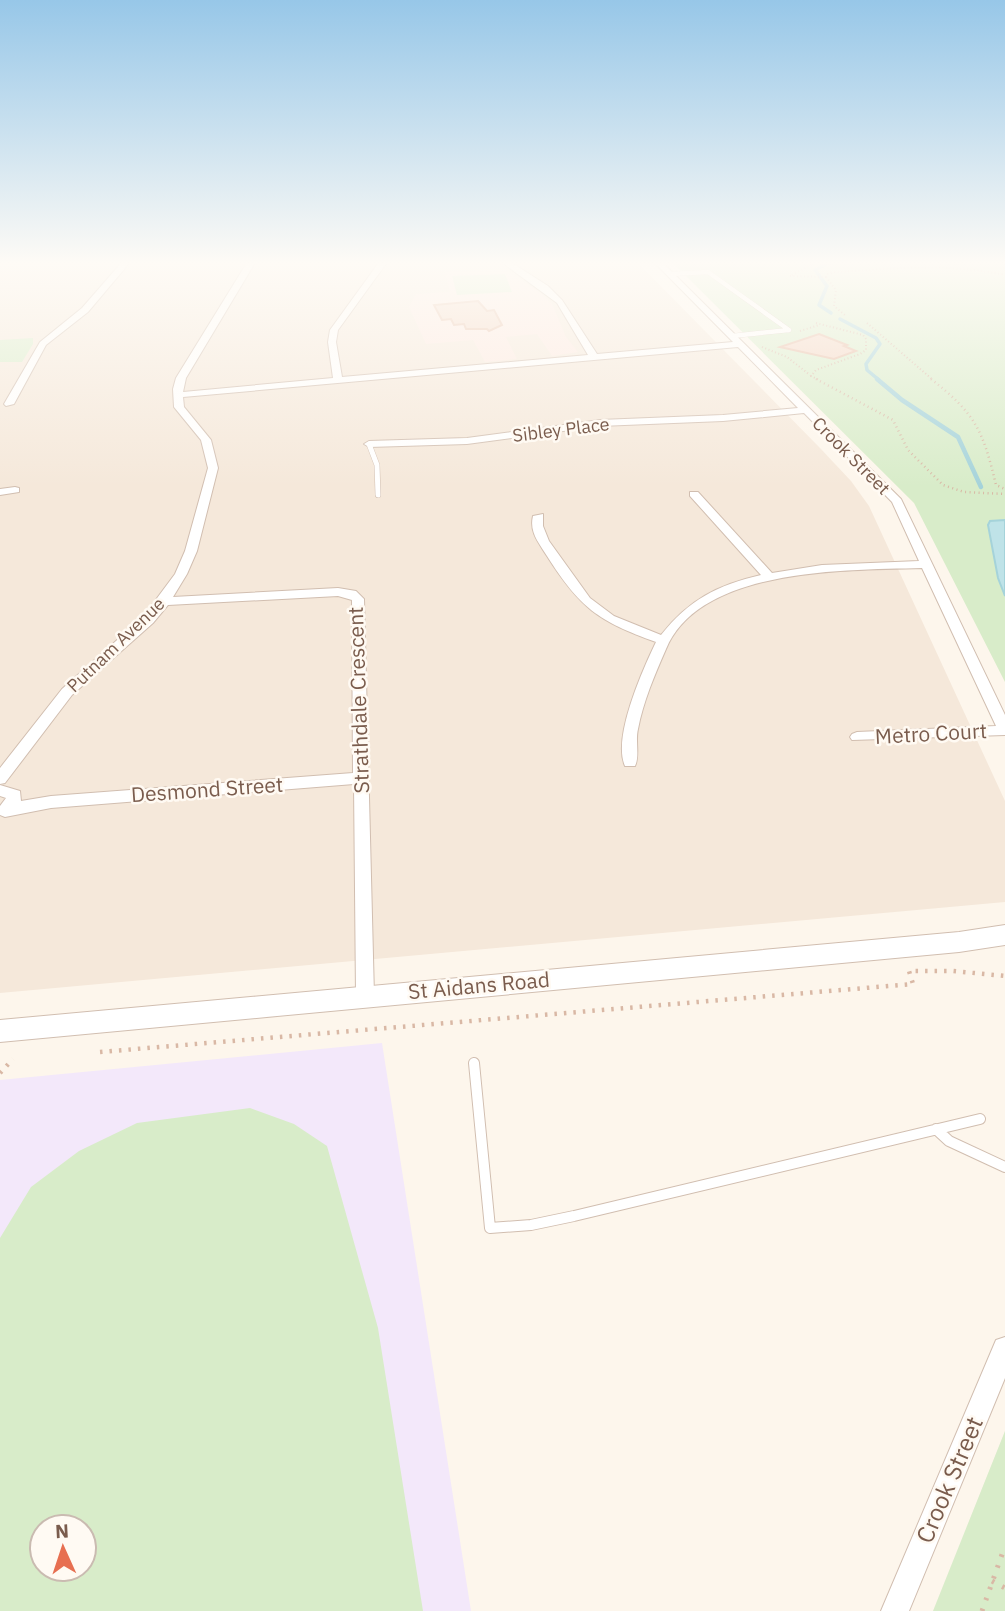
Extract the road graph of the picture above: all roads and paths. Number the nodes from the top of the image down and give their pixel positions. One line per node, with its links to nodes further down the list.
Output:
1 (53, 336): 14 (street)
2 (206, 336): 13 (street)
3 (333, 336): 12 (street)
4 (579, 336): 10 (street)
5 (732, 336): 9 (street, Crook Street)
6 (763, 336): 9 (lane)
7 (864, 336): 11 (path)
8 (884, 336): 17 (path)
9 (738, 342): 10 (street); 11 (path); 15 (street, Crook Street)
10 (594, 357): 12 (street)
11 (810, 374): 21 (path)
12 (338, 381): 13 (street)
13 (178, 395): 26 (street, Putnam Avenue)
14 (9, 404)
15 (806, 410): 16 (street, Sibley Place); 24 (street, Crook Street)
16 (369, 444): 22 (lane, Sibley Place)
17 (1005, 489)
18 (15, 490): 19 (street)
19 (0, 492)
20 (694, 494): 25 (street)
21 (1005, 494)
22 (378, 495)
23 (539, 516): 27 (street)
24 (928, 564): 25 (street); 28 (street, Crook Street)
25 (768, 576): 27 (street)
26 (164, 601): 30 (street, Putnam Avenue); 32 (street, Strathdale Crescent)
27 (663, 640): 31 (street)
28 (1005, 730): 29 (street, Metro Court)
29 (857, 737)
30 (16, 760): 33 (street, Putnam Avenue); 34 (street)
31 (630, 762)
32 (362, 778): 34 (street, Desmond Street); 39 (street, Strathdale Crescent)
33 (0, 779)
34 (7, 800)
35 (1005, 935): 36 (street, St Aidans Road)
36 (959, 942): 37 (street, St Aidans Road); 39 (street, St Aidans Road)
37 (1005, 946)
38 (1005, 976): 41 (path)
39 (365, 996): 40 (street, St Aidans Road)
40 (0, 1031)
41 (100, 1052)
42 (13, 1059): 44 (path)
43 (474, 1063): 46 (lane)
44 (0, 1073)
45 (980, 1119): 46 (lane)
46 (936, 1129): 47 (lane)
47 (1005, 1167)
48 (1005, 1349): 52 (street, Crook Street)
49 (1005, 1546): 50 (path)
50 (992, 1581): 51 (path); 53 (path)
51 (1005, 1588)
52 (895, 1611)
53 (982, 1611)

